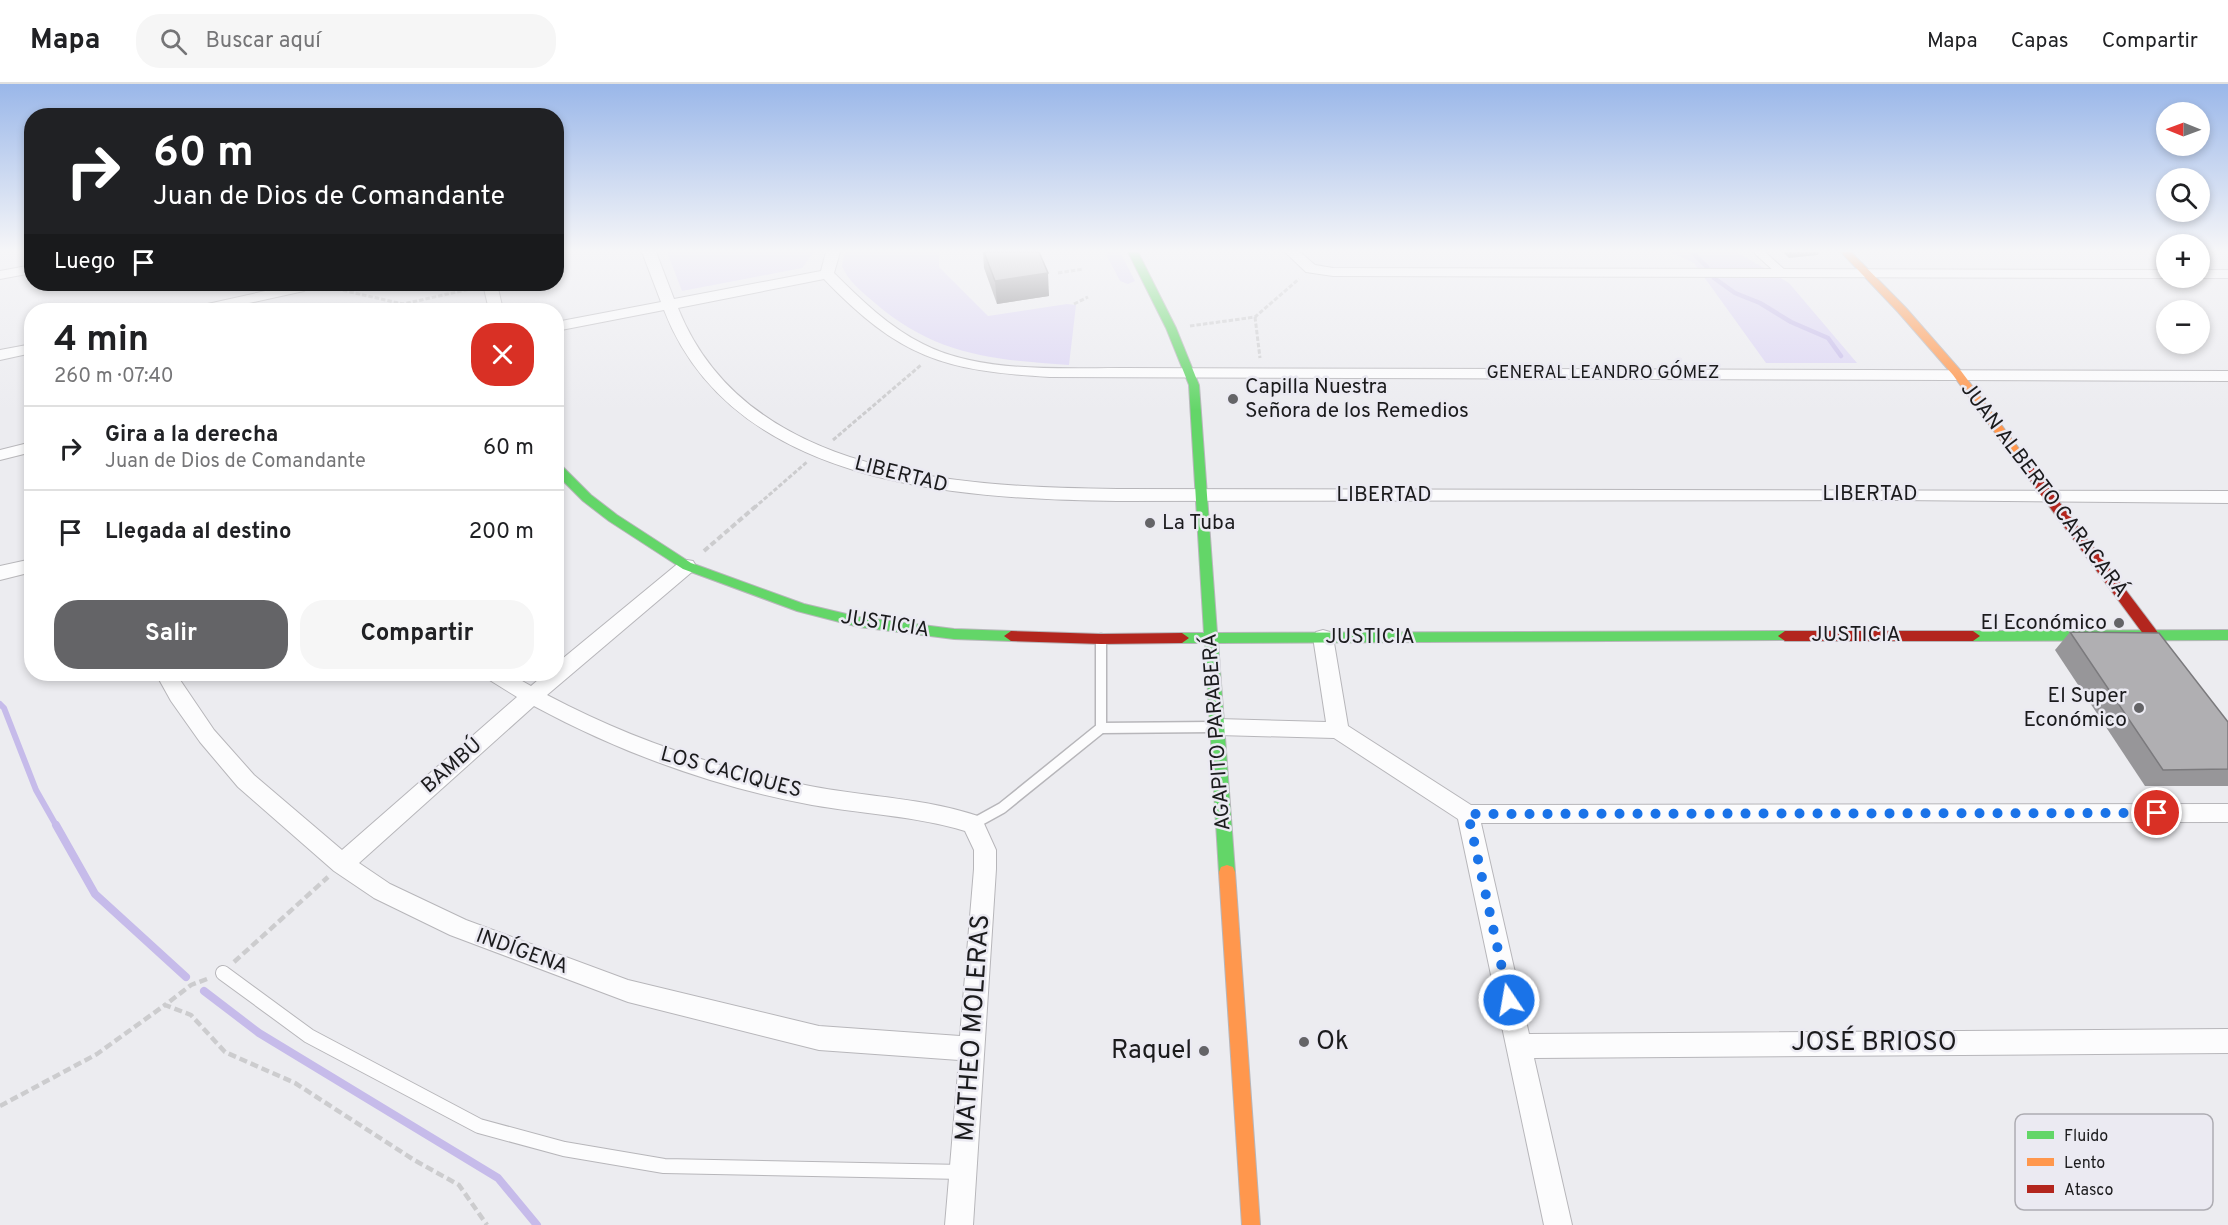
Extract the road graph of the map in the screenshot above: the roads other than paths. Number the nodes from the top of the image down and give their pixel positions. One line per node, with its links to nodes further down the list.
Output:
1 (675, 305): 5 (street)
2 (858, 305): 9 (street, GENERAL LEANDRO GÓMEZ)
3 (1160, 305): 9 (street, AGAPITO PARABERÁ)
4 (1896, 305): 10 (street, JUAN ALBERTO CARACARÁ)
5 (671, 306): 6 (street); 16 (street, LIBERTAD)
6 (564, 326)
7 (24, 350): 8 (street)
8 (0, 356)
9 (1191, 373): 10 (street, GENERAL LEANDRO GÓMEZ); 16 (street, AGAPITO PARABERÁ)
10 (1957, 373): 11 (street, GENERAL LEANDRO GÓMEZ); 15 (street, JUAN ALBERTO CARACARÁ)
11 (2228, 376)
12 (24, 449): 13 (street)
13 (0, 455)
14 (564, 476): 18 (street, JUSTICIA)
15 (2046, 494): 16 (street, LIBERTAD); 17 (street, LIBERTAD); 21 (street, JUAN ALBERTO CARACARÁ)
16 (1201, 495): 25 (street, AGAPITO PARABERÁ)
17 (2228, 496)
18 (687, 566): 24 (street, JUSTICIA); 27 (street, BAMBÚ)
19 (24, 567): 20 (street)
20 (0, 573)
21 (2151, 634): 22 (street, JUSTICIA); 23 (street, JUSTICIA); 26 (street, JUAN ALBERTO CARACARÁ)
22 (2228, 635)
23 (1323, 637): 25 (street, JUSTICIA); 34 (street)
24 (1101, 639): 25 (street, JUSTICIA); 32 (lane)
25 (1211, 640): 33 (street, AGAPITO PARABERÁ)
26 (2165, 653)
27 (564, 669)
28 (170, 681): 38 (street, INDÍGENA)
29 (507, 681): 31 (street, LOS CACIQUES)
30 (550, 681): 31 (street, BAMBÚ)
31 (532, 696): 37 (street, LOS CACIQUES); 38 (street, BAMBÚ)
32 (1101, 728): 33 (lane); 37 (lane)
33 (1218, 728): 34 (street); 45 (street, AGAPITO PARABERÁ)
34 (1338, 730): 36 (street)
35 (2228, 813): 36 (street)
36 (1468, 814): 41 (street)
37 (976, 828): 42 (street, MATHEO MOLERAS)
38 (342, 864): 42 (street, INDÍGENA)
39 (223, 972): 43 (lane)
40 (2228, 1041): 41 (street, JOSÉ BRIOSO)
41 (1520, 1046): 46 (street)
42 (972, 1049): 43 (street, MATHEO MOLERAS)
43 (963, 1172): 44 (street, MATHEO MOLERAS)
44 (959, 1225)
45 (1251, 1225)
46 (1558, 1225)

